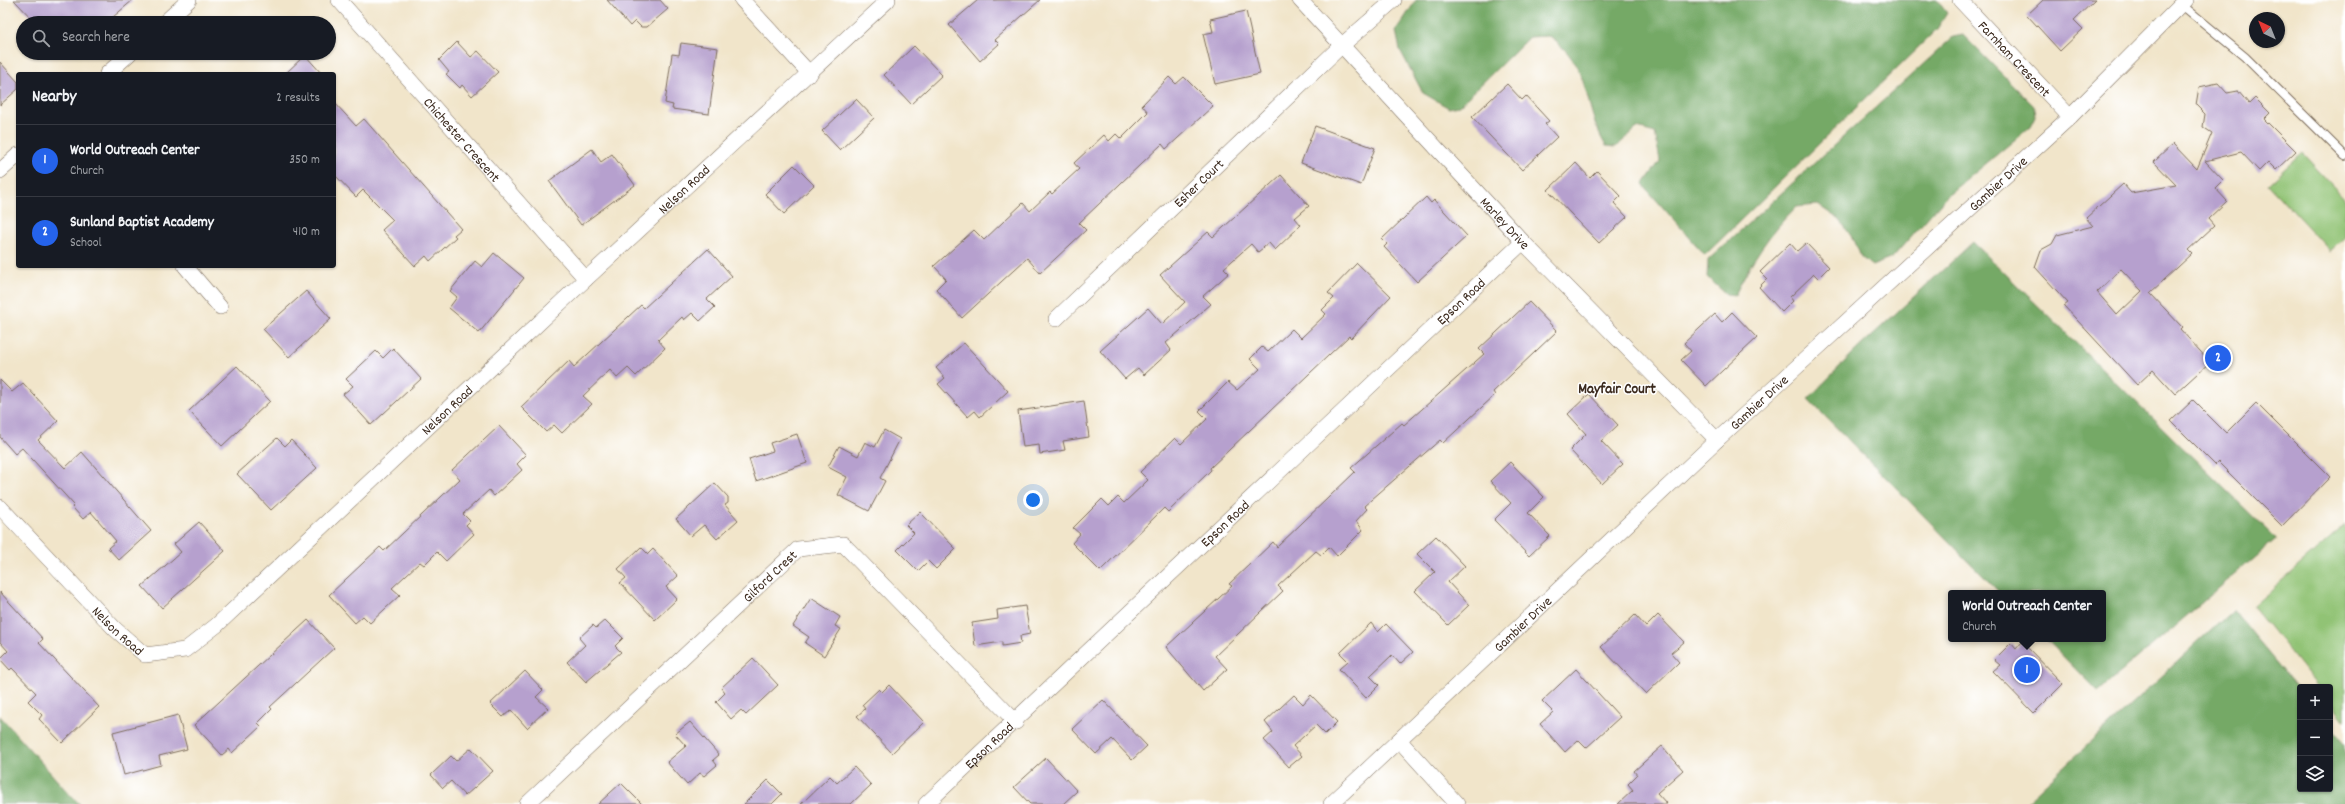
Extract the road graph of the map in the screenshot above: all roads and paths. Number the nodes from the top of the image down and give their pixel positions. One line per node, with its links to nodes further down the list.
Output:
1 (189, 0): 9 (street)
2 (339, 0): 20 (street, Chichester Crescent)
3 (742, 0): 13 (street)
4 (888, 0): 13 (street, Nelson Road)
5 (1300, 0): 10 (street, Marley Drive)
6 (1394, 0): 10 (street, Esher Court)
7 (1960, 0): 14 (street, Farnham Crescent)
8 (2184, 2): 14 (street, Gambier Drive); 15 (lane)
9 (172, 16)
10 (1341, 46): 18 (street, Marley Drive); 22 (street, Esher Court)
11 (122, 60): 12 (street)
12 (109, 72)
13 (810, 74): 20 (street, Nelson Road)
14 (2070, 117): 23 (street, Gambier Drive)
15 (2345, 156)
16 (16, 157): 17 (street)
17 (0, 172)
18 (1523, 242): 23 (street, Marley Drive); 25 (street, Epson Road)
19 (187, 268): 21 (street)
20 (586, 279): 24 (street, Nelson Road)
21 (220, 307)
22 (1056, 318)
23 (1717, 440): 26 (street, Gambier Drive)
24 (0, 507)
25 (1016, 722): 27 (street, Gilford Crest); 28 (street, Epson Road)
26 (1399, 740): 29 (street, Gambier Drive); 30 (street)
27 (527, 804)
28 (926, 804)
29 (1330, 804)
30 (1456, 804)

